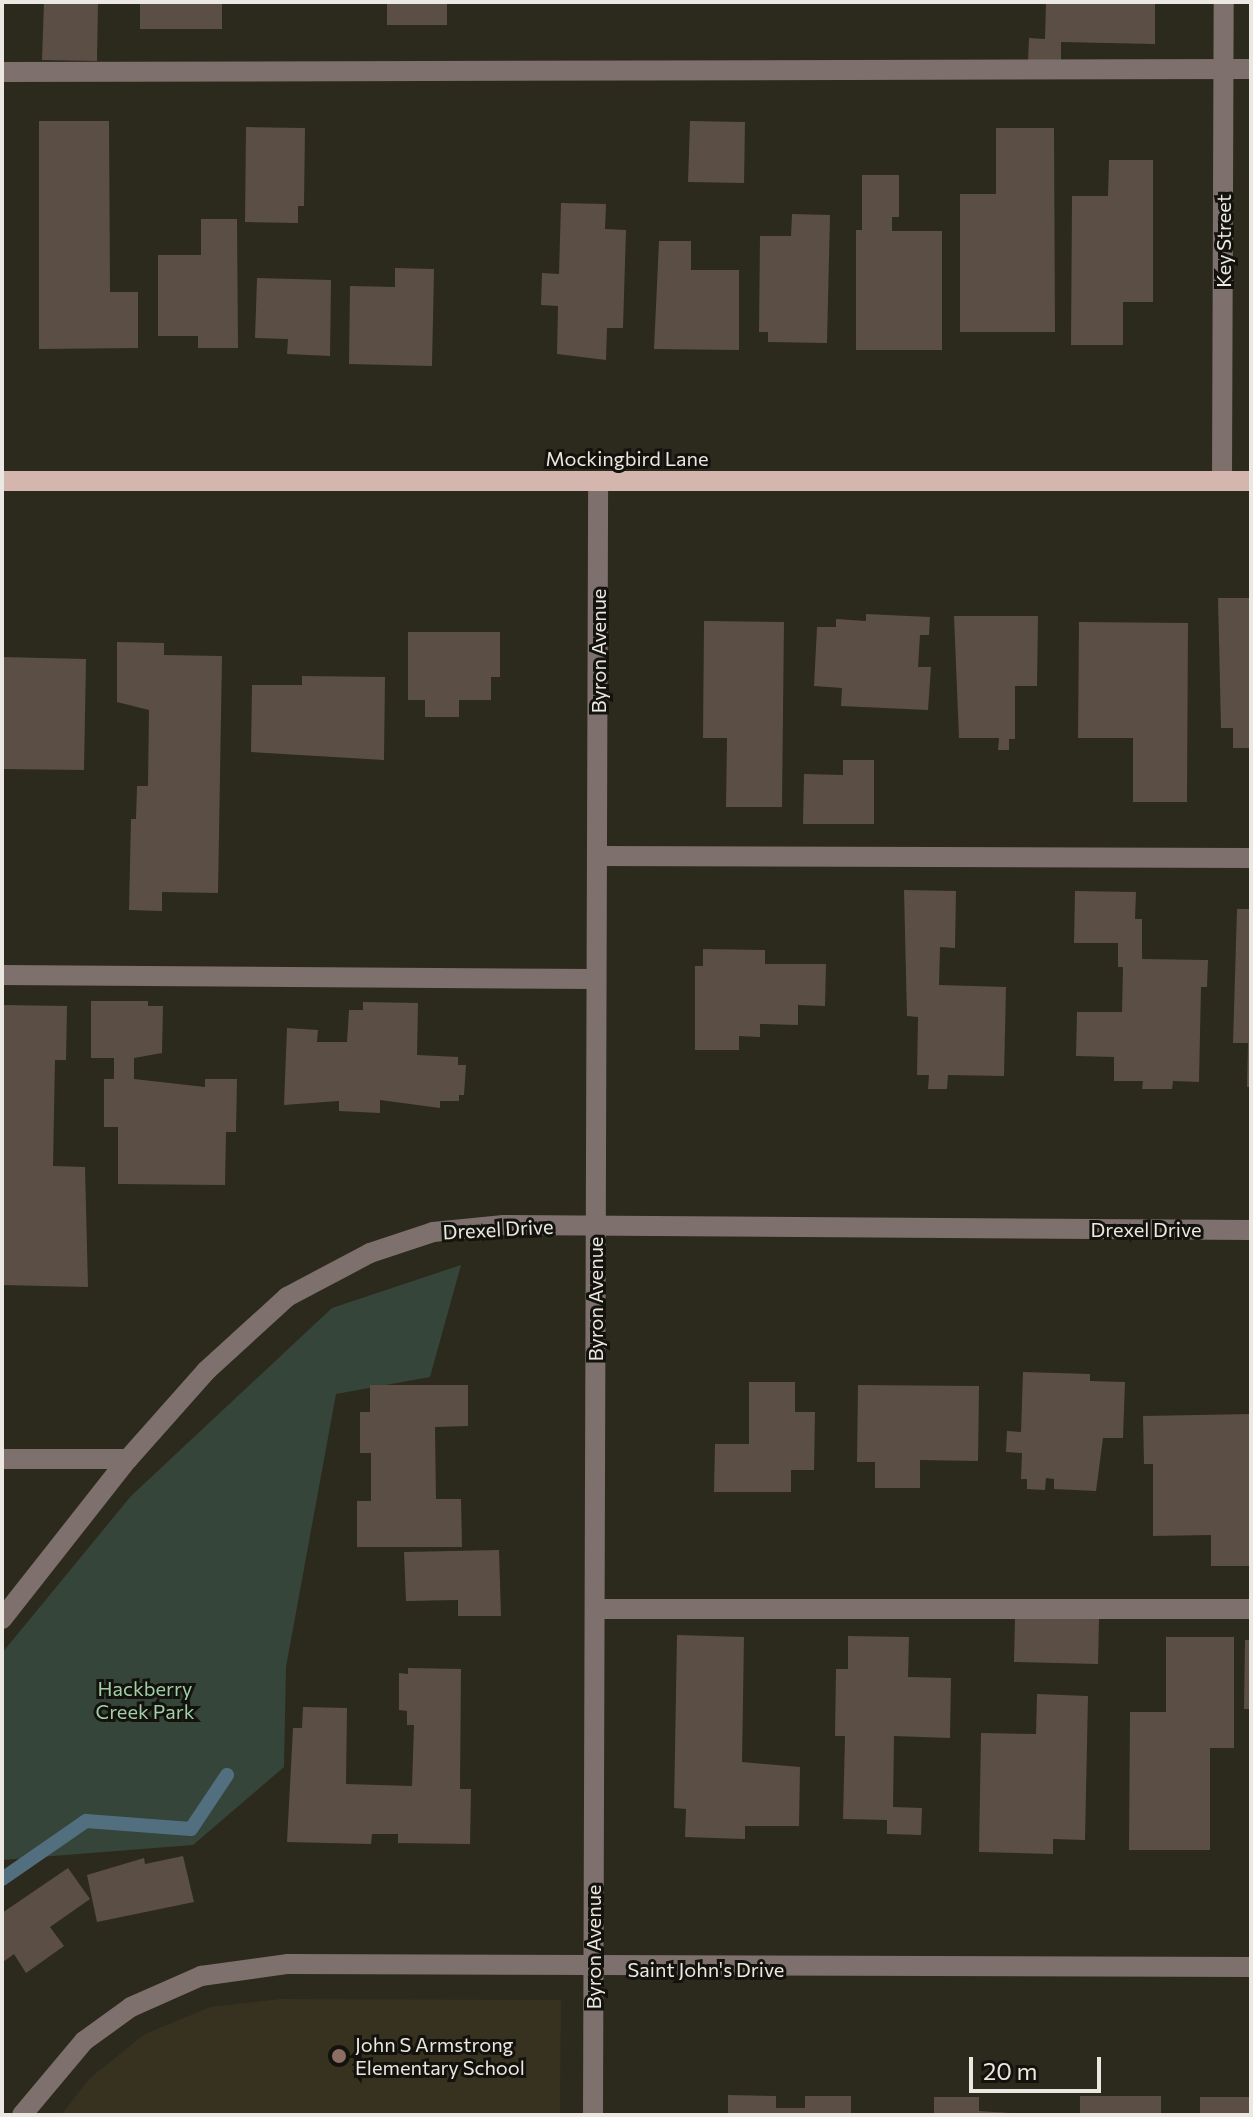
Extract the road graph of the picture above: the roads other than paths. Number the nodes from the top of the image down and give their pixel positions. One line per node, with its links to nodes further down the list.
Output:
1 (1224, 2): 2 (street, Key Street)
2 (1224, 68): 3 (street); 4 (street); 6 (street, Key Street)
3 (1251, 69)
4 (2, 72)
5 (2, 481): 8 (main road, Mockingbird Lane)
6 (1222, 481): 7 (main road, Mockingbird Lane); 8 (main road, Mockingbird Lane)
7 (1251, 481)
8 (598, 483): 9 (street, Byron Avenue)
9 (598, 856): 10 (street); 12 (street, Byron Avenue)
10 (1251, 858)
11 (2, 975): 12 (street)
12 (596, 979): 13 (street, Byron Avenue)
13 (595, 1226): 14 (street, Drexel Drive); 16 (street, Drexel Drive); 17 (street, Byron Avenue)
14 (1251, 1230)
15 (2, 1459): 16 (street)
16 (128, 1459): 19 (street, Drexel Drive)
17 (595, 1609): 18 (street); 21 (street, Byron Avenue)
18 (1251, 1609)
19 (2, 1619)
20 (1251, 1967): 21 (street, Saint John's Drive)
21 (592, 1969): 22 (street, Saint John's Drive); 23 (street, Byron Avenue)
22 (22, 2115)
23 (593, 2115)

